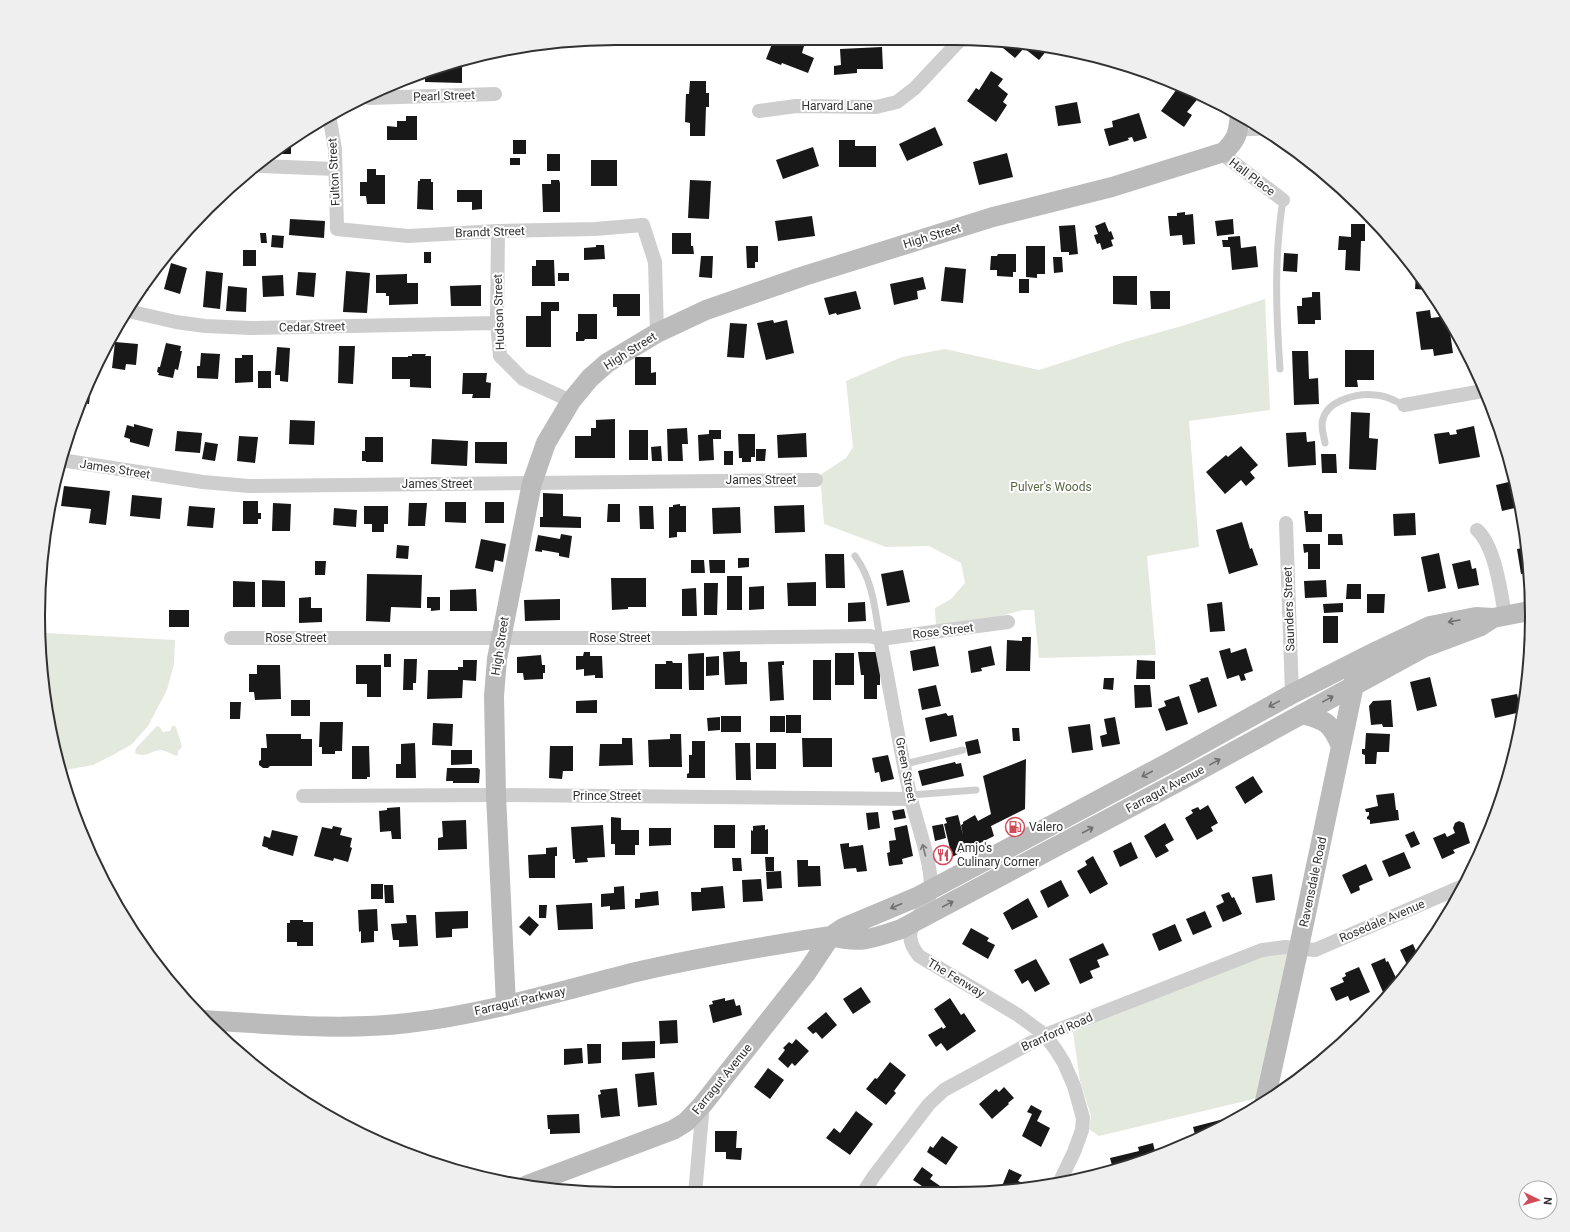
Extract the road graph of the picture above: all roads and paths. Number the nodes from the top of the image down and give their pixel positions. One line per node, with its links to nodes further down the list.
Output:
1 (955, 45): 4 (street, Harvard Lane)
2 (495, 94): 3 (street, Pearl Street)
3 (376, 98)
4 (759, 111)
5 (330, 121): 9 (street, Fulton Street)
6 (1239, 123): 7 (main road, High Street)
7 (1221, 153): 10 (street, Hall Place); 15 (main road, High Street)
8 (264, 166): 9 (street)
9 (336, 168): 11 (street, Fulton Street)
10 (1283, 200): 16 (lane)
11 (337, 229): 12 (street, Brandt Street)
12 (498, 231): 14 (street, Hudson Street); 15 (street, Brandt Street)
13 (133, 312): 14 (street, Cedar Street)
14 (497, 323): 18 (street, Hudson Street)
15 (657, 333): 18 (main road, High Street)
16 (1280, 369)
17 (1479, 392): 19 (street)
18 (571, 400): 23 (main road, High Street)
19 (1404, 405): 20 (lane)
20 (1325, 443)
21 (66, 461): 23 (street, James Street)
22 (816, 480): 23 (street, James Street)
23 (532, 483): 31 (main road, High Street)
24 (1286, 523): 35 (street, Saunders Street)
25 (1477, 530): 28 (street)
26 (855, 556): 32 (lane)
27 (1525, 611): 28 (main road, Farragut Avenue)
28 (1499, 617): 33 (main road, Farragut Avenue, one-way to 33); 34 (main road, Farragut Avenue)
29 (1008, 622): 32 (street, Rose Street)
30 (231, 638): 31 (street, Rose Street)
31 (500, 638): 32 (street, Rose Street); 44 (main road, High Street)
32 (880, 639): 39 (street, Green Street)
33 (1355, 662): 34 (main road, Ravensdale Road); 35 (main road, Farragut Avenue)
34 (1354, 685): 36 (main road, Farragut Avenue, one-way to 34); 37 (main road, Ravensdale Road)
35 (1292, 694): 40 (main road, Farragut Avenue, one-way to 40)
36 (1302, 714): 37 (main road); 41 (main road, Farragut Avenue, one-way to 36)
37 (1341, 746): 54 (main road, Ravensdale Road)
38 (963, 750): 39 (lane)
39 (905, 764): 45 (street, Green Street)
40 (1166, 764): 41 (main road); 46 (main road, Farragut Avenue, one-way to 46)
41 (1176, 783): 47 (main road, Farragut Avenue, one-way to 41)
42 (976, 790): 45 (lane)
43 (303, 796): 44 (street, Prince Street)
44 (496, 796): 45 (street, Prince Street); 55 (main road, High Street)
45 (911, 797): 51 (street, Green Street, one-way to 45)
46 (1057, 823): 47 (main road); 48 (main road, Farragut Avenue)
47 (1066, 841): 49 (main road, Farragut Avenue)
48 (1011, 846): 49 (main road); 51 (main road, Farragut Avenue)
49 (1021, 865): 52 (main road, Farragut Avenue, one-way to 49)
50 (1456, 889): 54 (street, Rosedale Avenue)
51 (929, 894): 52 (street, The Fenway); 53 (main road, Farragut Avenue, one-way to 53)
52 (914, 922): 53 (main road, Farragut Avenue); 57 (street, The Fenway)
53 (832, 936): 55 (main road, Farragut Parkway); 59 (main road, Farragut Avenue)
54 (1299, 948): 57 (street, Branford Road); 58 (main road, Ravensdale Road)
55 (506, 1005): 56 (main road, Farragut Parkway)
56 (213, 1021)
57 (1045, 1035): 60 (street, The Fenway); 63 (street, Branford Road)
58 (1267, 1094)
59 (703, 1104): 61 (main road, Farragut Avenue); 62 (street)
60 (1062, 1176)
61 (537, 1181)
62 (696, 1187)
63 (867, 1187)

